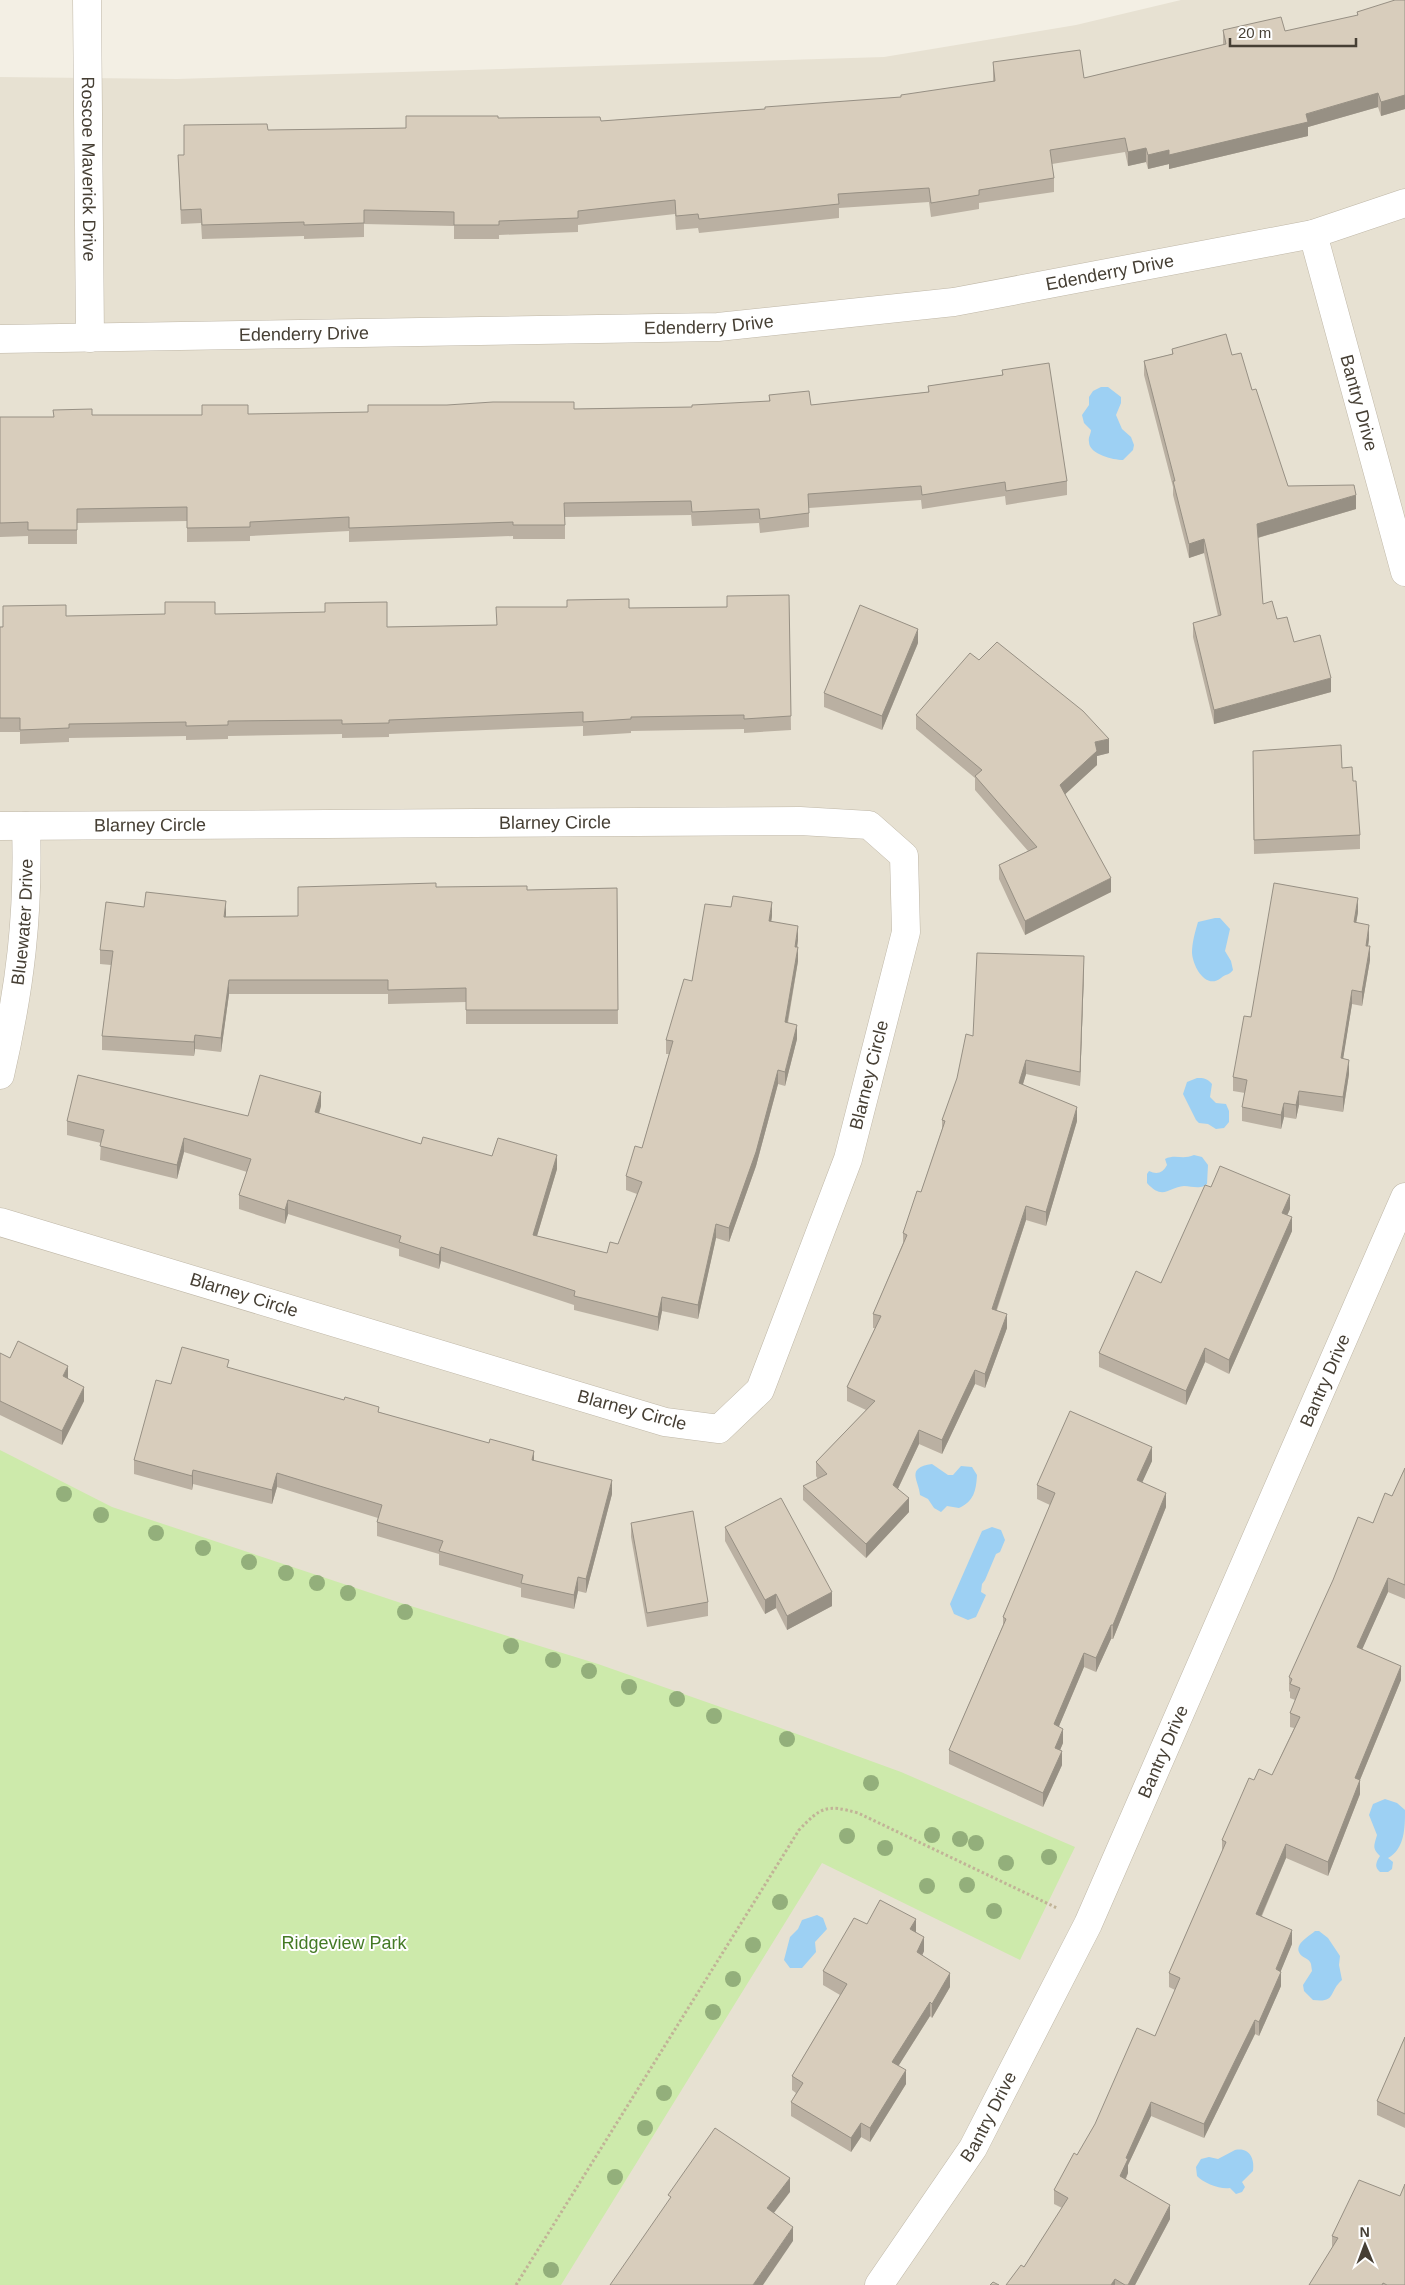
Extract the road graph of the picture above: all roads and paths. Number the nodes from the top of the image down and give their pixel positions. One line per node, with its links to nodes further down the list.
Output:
1 (87, 0): 5 (street, Roscoe Maverick Drive)
2 (1405, 203): 3 (street, Edenderry Drive)
3 (1313, 234): 5 (street, Edenderry Drive); 6 (street, Bantry Drive)
4 (0, 338): 5 (street, Edenderry Drive)
5 (90, 338)
6 (1405, 572)
7 (13, 826): 8 (street, Bluewater Drive); 10 (street, Blarney Circle)
8 (0, 1075)
9 (1405, 1197): 11 (street, Bantry Drive)
10 (0, 1222)
11 (1088, 1924): 12 (path); 13 (street, Bantry Drive)
12 (516, 2285)
13 (879, 2285)

